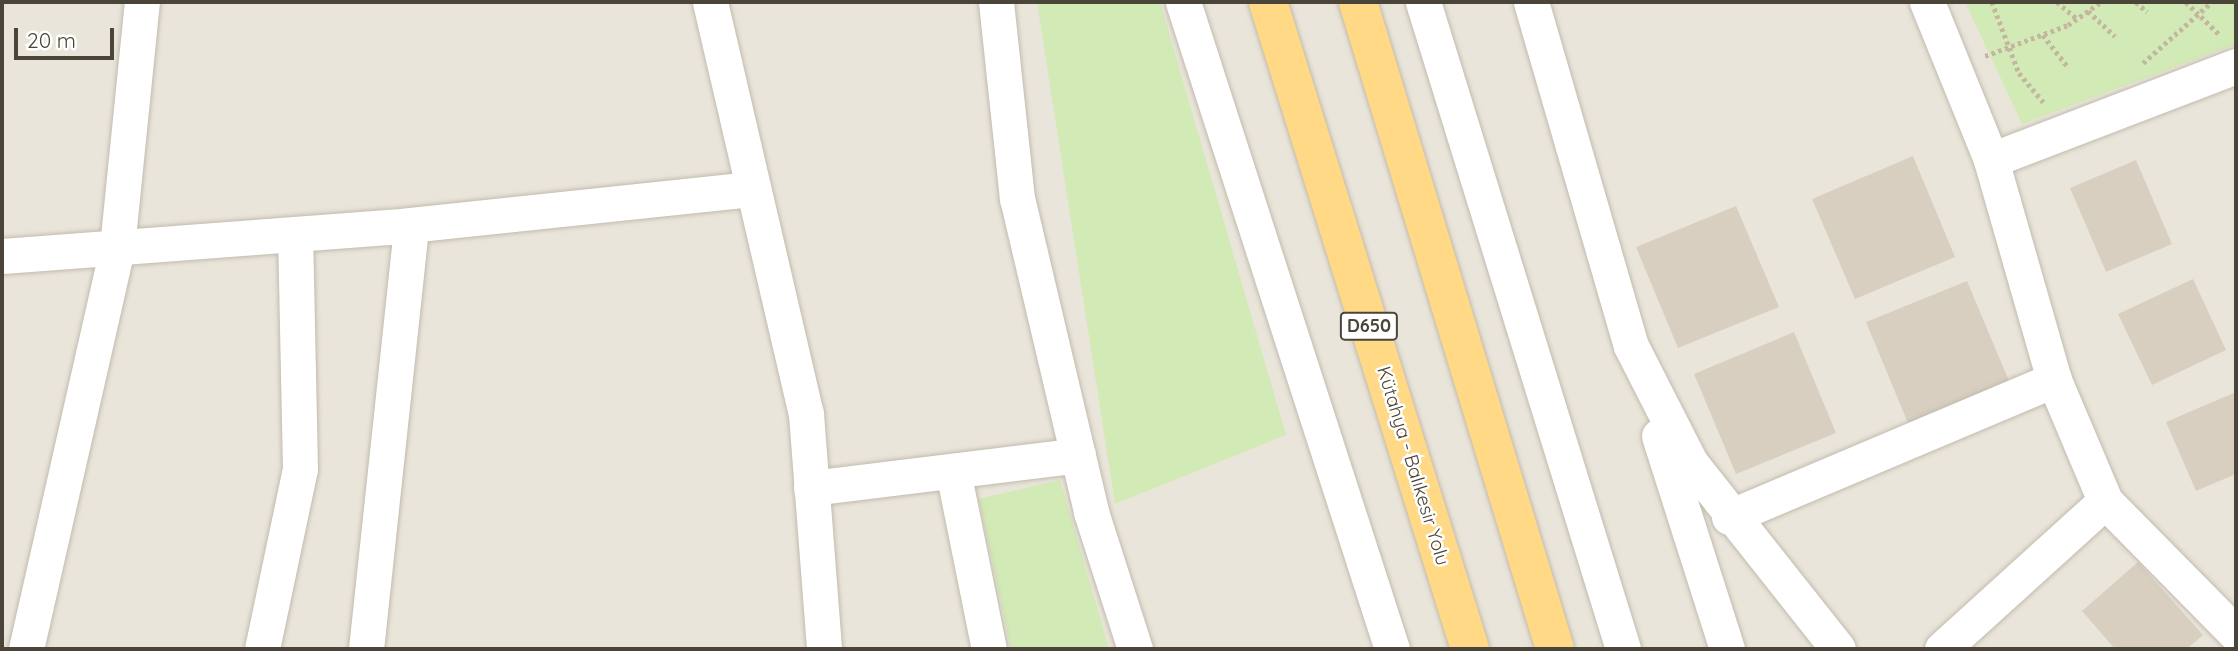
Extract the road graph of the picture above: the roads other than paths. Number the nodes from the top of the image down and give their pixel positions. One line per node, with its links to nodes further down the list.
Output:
1 (710, 2): 12 (street)
2 (996, 2): 19 (street)
3 (1183, 2): 31 (street)
4 (1268, 2): 32 (highway, Kütahya - Balıkesir Yolu / D650)
5 (1358, 2): 33 (highway)
6 (1423, 2): 34 (street)
7 (1531, 2): 17 (street)
8 (1927, 2): 11 (street)
9 (139, 3): 15 (street)
10 (2233, 62): 11 (street)
11 (1992, 160): 18 (street)
12 (753, 189): 13 (street); 21 (street)
13 (411, 225): 14 (street); 27 (street)
14 (295, 234): 15 (street); 26 (street)
15 (117, 247): 16 (street); 25 (street)
16 (2, 256)
17 (1631, 346): 23 (street); 35 (street)
18 (2054, 380): 22 (street); 23 (street)
19 (1078, 455): 20 (street); 30 (street)
20 (953, 471): 21 (street); 29 (street)
21 (811, 488): 28 (street)
22 (2105, 501): 24 (street); 37 (street)
23 (1729, 517): 36 (street)
24 (2236, 634)
25 (26, 649)
26 (262, 649)
27 (366, 649)
28 (824, 649)
29 (989, 649)
30 (1135, 649)
31 (1392, 649)
32 (1470, 649)
33 (1555, 649)
34 (1623, 649)
35 (1727, 649)
36 (1838, 649)
37 (1942, 649)

